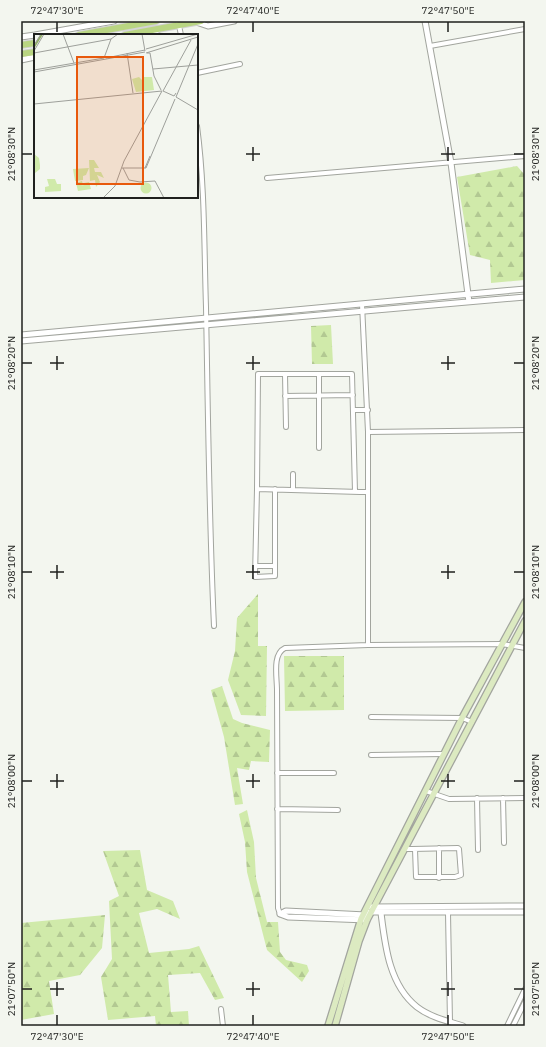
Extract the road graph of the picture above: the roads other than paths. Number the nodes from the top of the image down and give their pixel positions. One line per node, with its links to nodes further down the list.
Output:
1 (114, 21): 9 (street)
2 (156, 21): 10 (main road)
3 (198, 21): 4 (street); 6 (main road)
4 (234, 21)
5 (425, 21): 18 (street)
6 (179, 23): 7 (main road); 13 (street)
7 (159, 29): 11 (main road); 12 (street)
8 (525, 29): 18 (street)
9 (41, 34)
10 (84, 34)
11 (131, 34)
12 (152, 34)
13 (181, 34)
14 (34, 35): 15 (street)
15 (21, 38)
16 (34, 43): 17 (main road)
17 (21, 45)
18 (430, 46): 27 (street)
19 (34, 52): 20 (main road)
20 (21, 54)
21 (34, 57): 22 (street)
22 (21, 60)
23 (240, 64): 24 (street)
24 (198, 73)
25 (198, 137): 35 (street)
26 (525, 156): 27 (street)
27 (451, 163): 28 (street); 30 (street)
28 (267, 178)
29 (525, 289): 30 (street)
30 (468, 294): 32 (street); 33 (street)
31 (525, 297): 32 (street)
32 (469, 302): 34 (street)
33 (362, 304): 34 (street); 35 (street)
34 (362, 312): 36 (street); 45 (street)
35 (206, 318): 36 (street); 37 (street)
36 (206, 326): 38 (street); 60 (street)
37 (21, 335)
38 (21, 341)
39 (285, 374): 40 (street); 43 (street); 51 (street)
40 (319, 375): 41 (street); 42 (street)
41 (319, 395): 42 (street); 43 (street); 49 (street)
42 (353, 395): 44 (street)
43 (286, 396): 46 (street)
44 (353, 410): 45 (street); 54 (street)
45 (368, 410): 48 (street)
46 (286, 427)
47 (525, 430): 48 (street)
48 (368, 432): 55 (street)
49 (319, 448)
50 (293, 474): 53 (street)
51 (257, 489): 52 (street); 56 (street)
52 (275, 489): 53 (street); 57 (street)
53 (293, 490): 54 (street)
54 (355, 492): 55 (street)
55 (368, 492): 62 (street)
56 (256, 566): 57 (street); 57 (street)
57 (275, 566)
58 (525, 602): 61 (main road)
59 (525, 621): 63 (main road)
60 (214, 626)
61 (502, 644): 62 (street); 63 (street); 66 (main road)
62 (368, 645): 70 (street)
63 (511, 647): 64 (street); 67 (main road)
64 (525, 648)
65 (371, 717): 66 (street)
66 (462, 718): 67 (street); 68 (main road)
67 (472, 722): 73 (main road)
68 (444, 754): 69 (street); 72 (main road)
69 (371, 755)
70 (277, 773): 71 (street); 77 (street)
71 (334, 773)
72 (426, 791): 73 (street); 87 (main road)
73 (434, 795): 74 (street); 81 (main road)
74 (477, 798): 75 (street); 83 (street)
75 (503, 798): 76 (street); 79 (street)
76 (525, 798)
77 (277, 809): 78 (street); 90 (street)
78 (338, 810)
79 (504, 843)
80 (439, 848): 82 (street); 84 (street); 84 (street)
81 (406, 849): 82 (street); 87 (main road)
82 (415, 849): 84 (street)
83 (478, 850)
84 (439, 878)
85 (525, 906): 87 (street)
86 (525, 912): 89 (street)
87 (368, 913): 88 (street); 90 (street); 95 (main road); 97 (main road)
88 (381, 913): 89 (street); 94 (street)
89 (448, 913): 94 (street)
90 (280, 914)
91 (525, 989): 99 (street)
92 (525, 1002): 100 (street)
93 (221, 1009): 96 (street)
94 (450, 1022): 98 (street)
95 (329, 1025)
96 (223, 1026)
97 (336, 1026)
98 (463, 1026)
99 (507, 1026)
100 (513, 1026)

